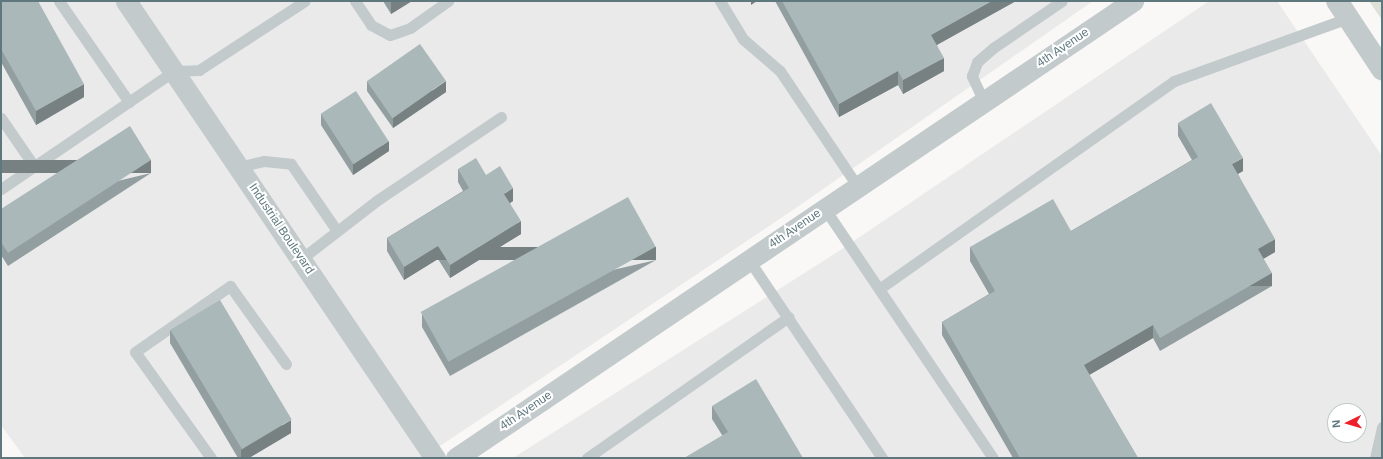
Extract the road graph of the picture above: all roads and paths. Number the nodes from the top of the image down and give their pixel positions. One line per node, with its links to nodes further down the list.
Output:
1 (59, 1): 12 (lane)
2 (126, 1): 11 (street, Industrial Boulevard)
3 (305, 1): 11 (lane)
4 (355, 1): 5 (lane)
5 (448, 1)
6 (720, 1): 18 (lane)
7 (1062, 1): 13 (lane)
8 (1133, 1): 13 (street, 4th Avenue)
9 (1343, 9): 10 (street); 24 (lane)
10 (1381, 65)
11 (174, 71): 12 (lane); 17 (street, Industrial Boulevard)
12 (129, 102): 16 (lane)
13 (984, 102): 18 (street, 4th Avenue)
14 (501, 117): 21 (lane)
15 (1, 118): 16 (lane)
16 (34, 166): 19 (lane)
17 (238, 167): 21 (lane); 22 (street, Industrial Boulevard)
18 (858, 187): 20 (street, 4th Avenue)
19 (1, 189)
20 (825, 209): 23 (street, 4th Avenue); 24 (lane)
21 (337, 231): 22 (lane)
22 (301, 259): 29 (street, Industrial Boulevard)
23 (750, 260): 25 (lane); 30 (street, 4th Avenue)
24 (879, 289): 33 (lane)
25 (788, 317): 31 (lane); 32 (lane)
26 (286, 364): 28 (lane)
27 (1382, 427): 34 (lane)
28 (211, 458)
29 (435, 458)
30 (456, 458)
31 (587, 458)
32 (882, 458)
33 (993, 458)
34 (1375, 458)

